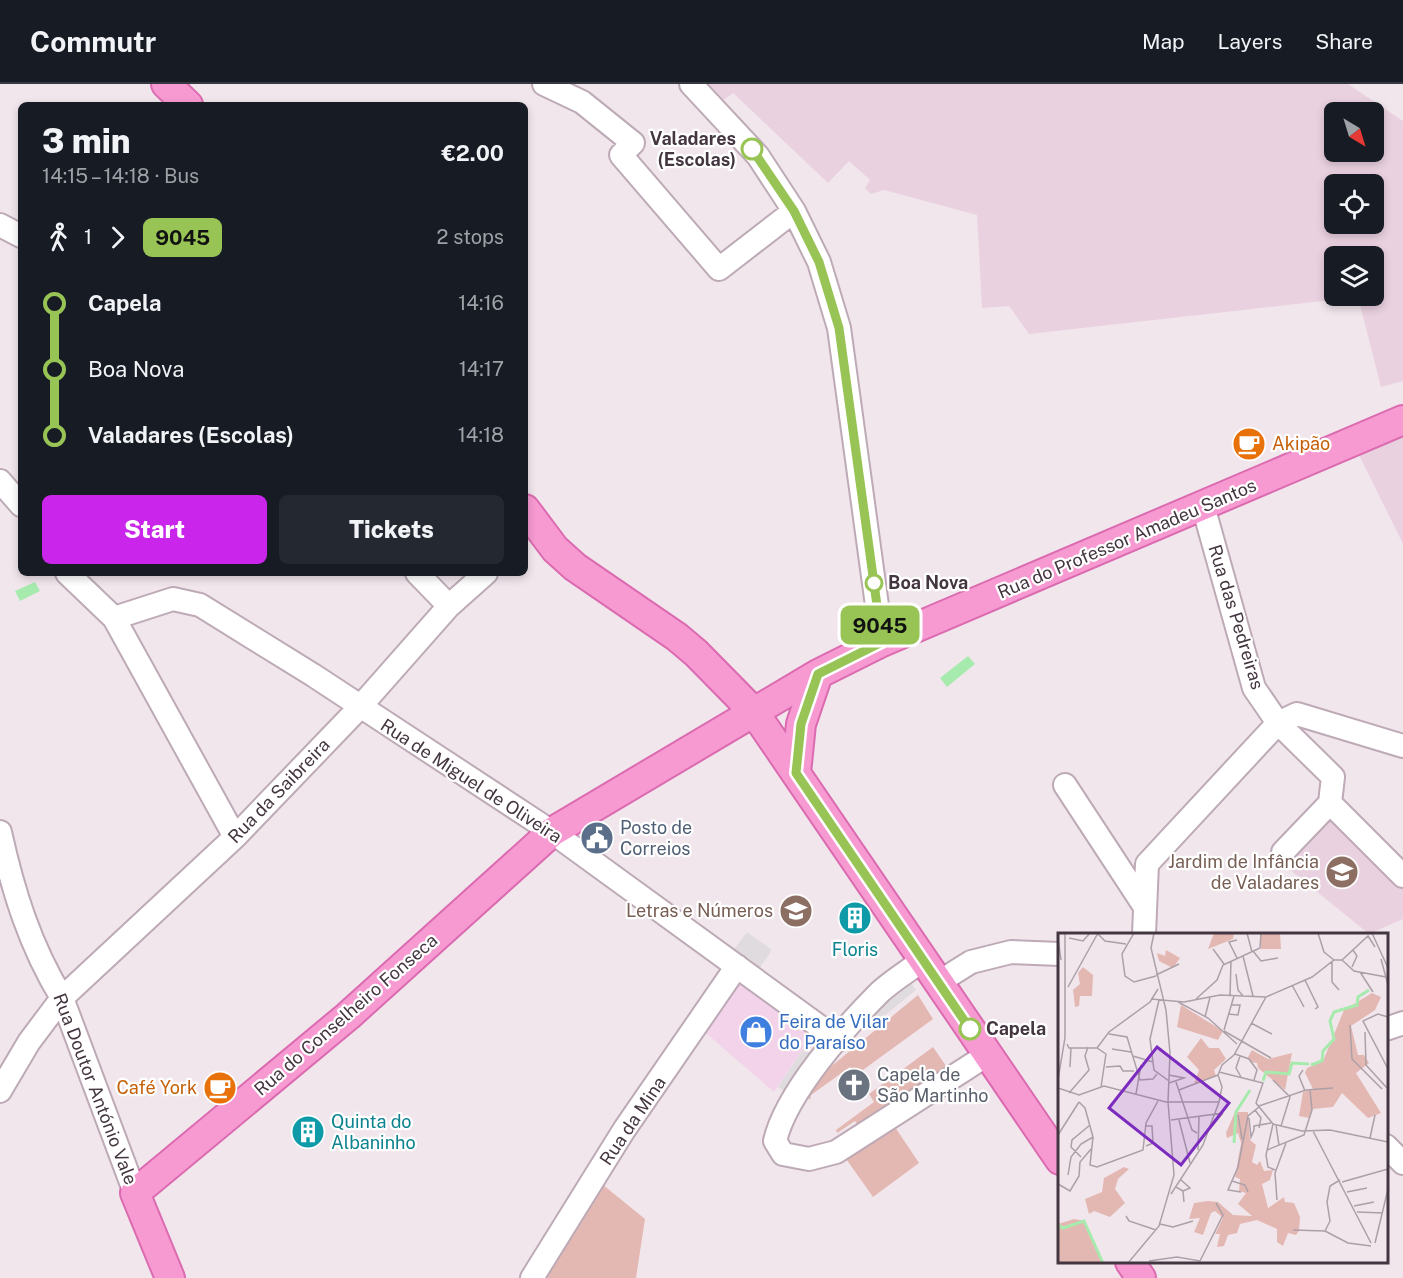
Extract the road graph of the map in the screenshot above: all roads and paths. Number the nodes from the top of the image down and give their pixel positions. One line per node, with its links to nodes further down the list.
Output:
1 (166, 84): 4 (main road)
2 (544, 84): 5 (street)
3 (691, 84): 5 (street)
4 (186, 102)
5 (794, 211): 18 (street)
6 (0, 225): 7 (street)
7 (18, 234)
8 (1403, 420): 11 (main road, Rua do Professor Amadeu Santos)
9 (0, 481): 10 (street)
10 (18, 502)
11 (1203, 506): 18 (main road, Rua do Professor Amadeu Santos); 22 (street, Rua das Pedreiras)
12 (529, 525): 21 (main road)
13 (70, 576): 17 (street)
14 (420, 576): 16 (street)
15 (483, 576): 16 (street, Rua da Saibreira)
16 (449, 606): 20 (street, Rua da Saibreira)
17 (114, 618): 20 (street, Rua de Miguel de Oliveira); 29 (street)
18 (882, 642): 19 (main road, Rua do Professor Amadeu Santos)
19 (818, 674): 21 (main road, Rua do Professor Amadeu Santos); 24 (main road)
20 (359, 708): 28 (street, Rua de Miguel de Oliveira); 29 (street, Rua da Saibreira)
21 (754, 712): 24 (main road); 28 (main road, Rua do Conselheiro Fonseca)
22 (1276, 725): 23 (street); 26 (street, Rua das Pedreiras); 32 (street)
23 (1403, 746)
24 (796, 773): 36 (main road)
25 (1065, 785): 32 (street)
26 (1330, 803): 30 (street); 31 (street)
27 (0, 832): 37 (street, Rua Doutor António Vale)
28 (552, 832): 35 (street, Rua de Miguel de Oliveira); 46 (main road, Rua do Conselheiro Fonseca)
29 (236, 837): 37 (street, Rua da Saibreira)
30 (1283, 852)
31 (1403, 876)
32 (1143, 904): 33 (street)
33 (1144, 933)
34 (1058, 954): 36 (street)
35 (737, 966): 40 (street, Rua de Miguel de Oliveira); 49 (street, Rua da Mina)
36 (932, 971): 40 (street); 41 (main road)
37 (62, 998): 42 (street, Rua da Saibreira); 46 (street, Rua Doutor António Vale)
38 (1403, 1023): 39 (street)
39 (1388, 1028)
40 (838, 1040): 41 (street)
41 (987, 1055): 44 (main road)
42 (0, 1090)
43 (1388, 1148): 45 (street)
44 (1058, 1159)
45 (1403, 1163)
46 (135, 1193): 48 (main road, Rua Doutor António Vale)
47 (1131, 1263): 50 (main road)
48 (170, 1278)
49 (532, 1278)
50 (1141, 1278)

